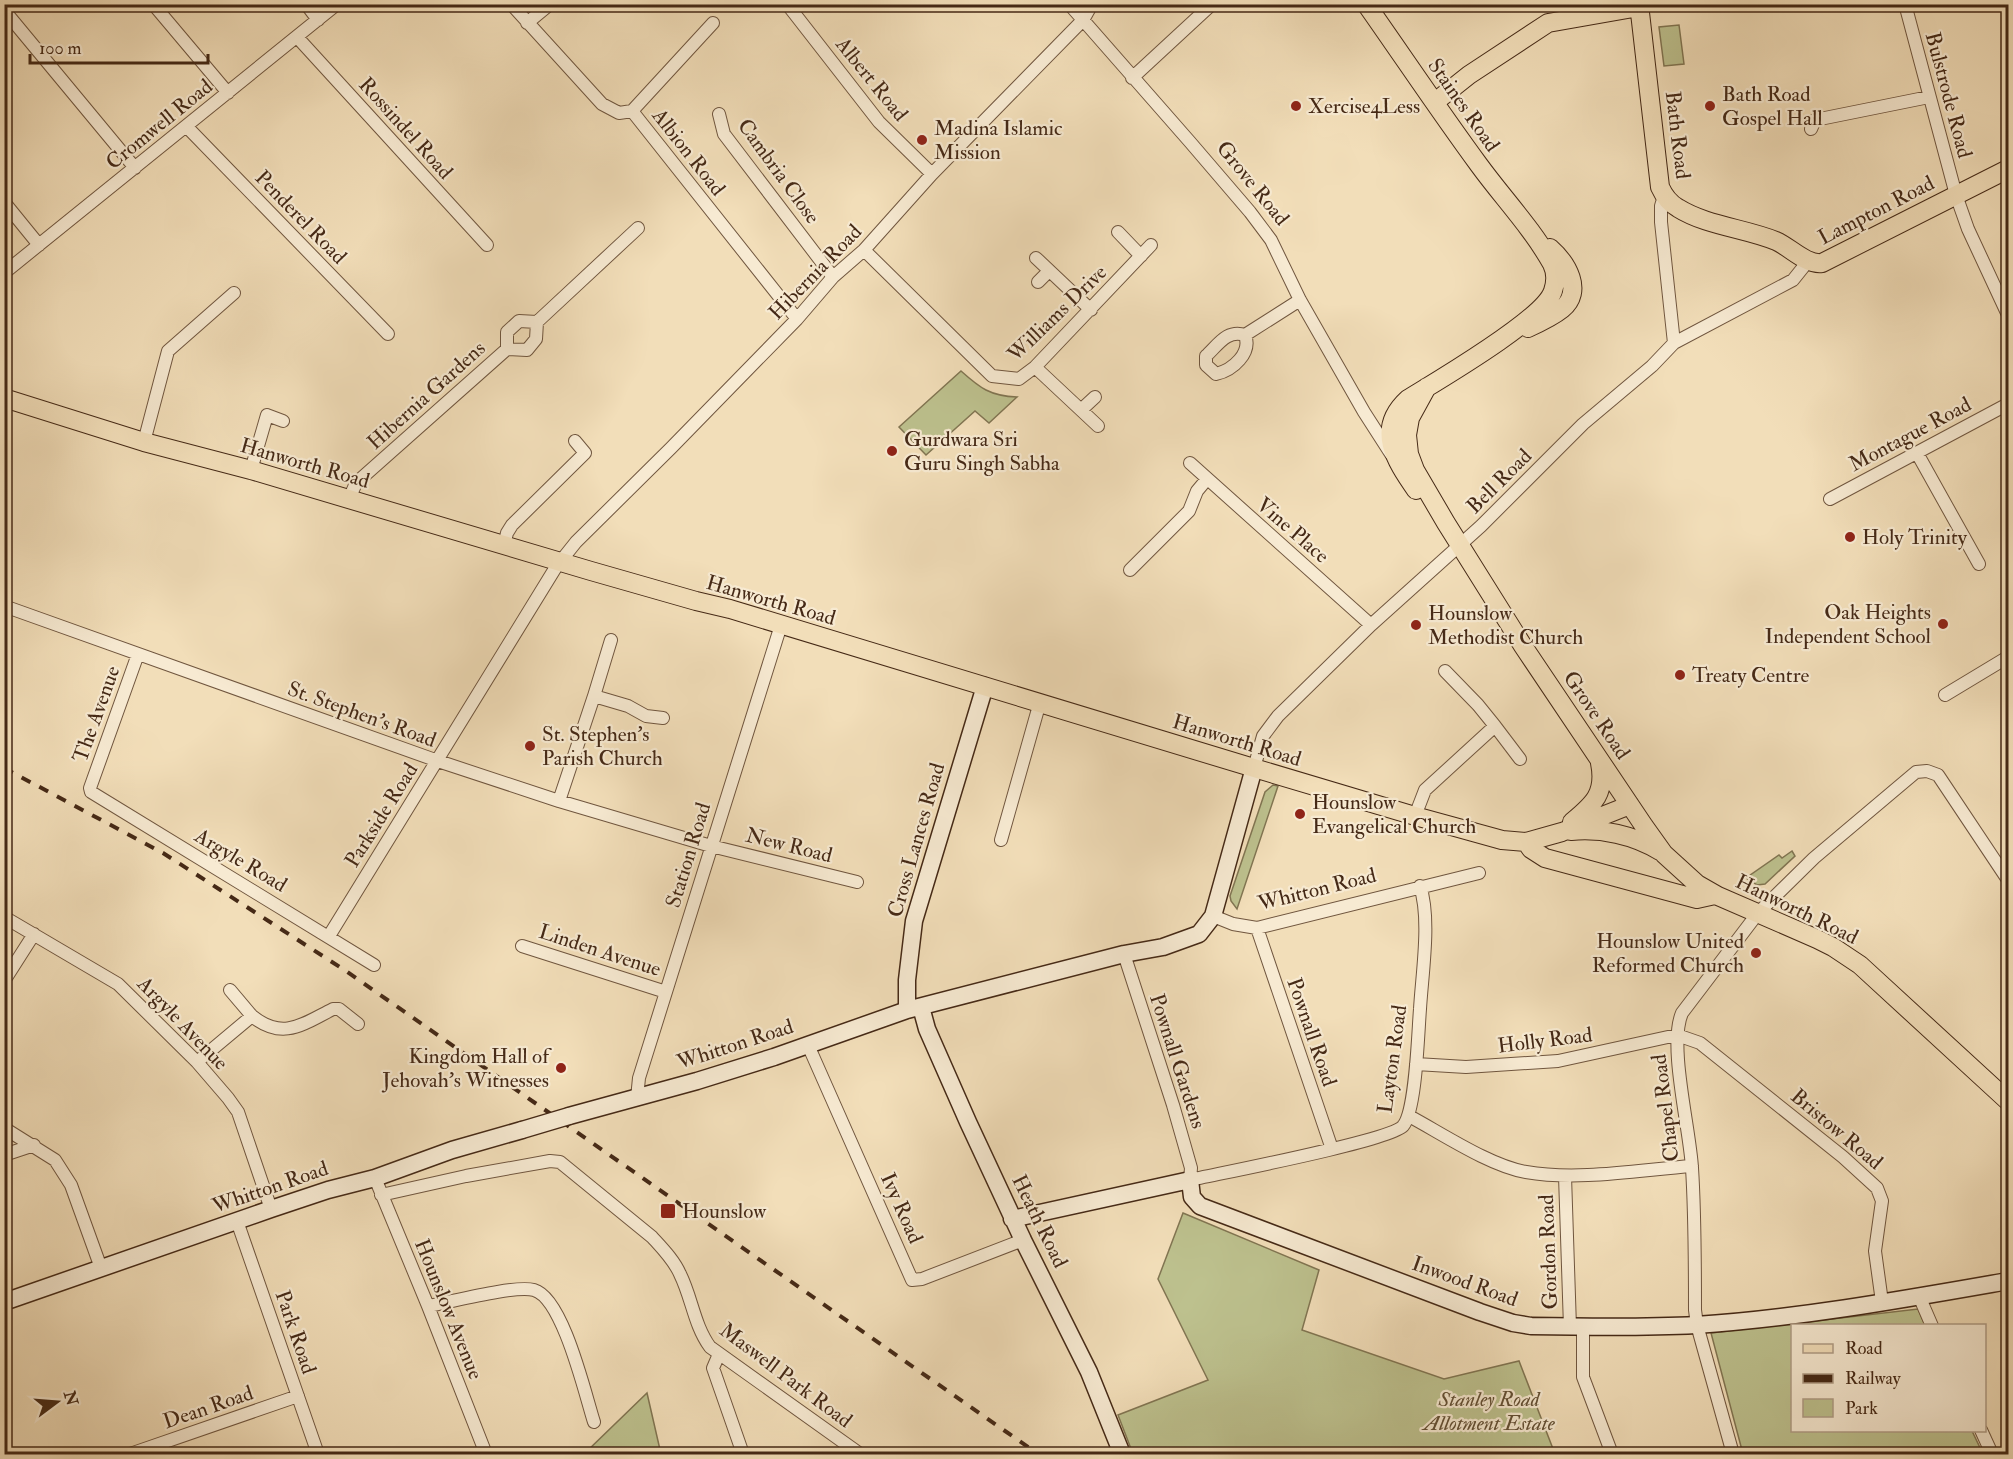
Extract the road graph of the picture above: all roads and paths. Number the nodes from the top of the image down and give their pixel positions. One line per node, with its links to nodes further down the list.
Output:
1 (153, 4): 20 (street)
2 (306, 4): 14 (street)
3 (338, 4): 14 (street, Cromwell Road)
4 (511, 4): 16 (street, Albion Road)
5 (550, 4): 16 (street)
6 (787, 4): 29 (street, Albert Road)
7 (1069, 4): 15 (street, Grove Road)
8 (1092, 4): 15 (street, Hibernia Road)
9 (1212, 4): 19 (street)
10 (1366, 4): 22 (main road, Staines Road)
11 (1905, 4): 21 (street, Bulstrode Road)
12 (1640, 5): 22 (main road); 31 (main road, Bath Road)
13 (4, 10): 27 (street)
14 (318, 20): 18 (street, Cromwell Road)
15 (1083, 20): 19 (street, Grove Road); 29 (street, Hibernia Road)
16 (527, 23): 23 (street, Albion Road)
17 (713, 23): 23 (street)
18 (297, 37): 20 (street, Cromwell Road); 36 (street, Rossindel Road)
19 (1132, 78): 47 (street, Grove Road)
20 (228, 93): 25 (street, Cromwell Road)
21 (1929, 97): 26 (street); 30 (street, Bulstrode Road)
22 (1435, 102): 57 (main road, Staines Road)
23 (632, 111): 50 (street, Albion Road)
24 (719, 114): 44 (street, Cambria Close)
25 (187, 127): 27 (street, Cromwell Road); 52 (street, Penderel Road)
26 (1811, 129)
27 (135, 168): 35 (street, Cromwell Road)
28 (2008, 168): 30 (main road, Lampton Road)
29 (932, 174): 38 (street, Hibernia Road)
30 (1956, 195): 41 (main road, Lampton Road); 49 (street, Bulstrode Road)
31 (1664, 196): 41 (main road, Lampton Road); 54 (street, Bath Road)
32 (4, 202): 35 (street)
33 (638, 228): 51 (street, Hibernia Gardens)
34 (1118, 232): 39 (street)
35 (39, 245): 43 (street, Cromwell Road)
36 (487, 245)
37 (1151, 245): 39 (street, Williams Drive)
38 (864, 249): 44 (street, Hibernia Road); 56 (street, Williams Drive)
39 (1141, 256): 48 (street, Williams Drive)
40 (1036, 258): 42 (street)
41 (1809, 260): 54 (street, Bell Road)
42 (1049, 271): 45 (street); 48 (street)
43 (4, 273)
44 (833, 277): 50 (street, Hibernia Road)
45 (1038, 282)
46 (234, 293): 67 (street)
47 (1300, 300): 53 (street); 62 (street, Grove Road)
48 (1091, 310): 56 (street, Williams Drive)
49 (2008, 315)
50 (797, 319): 78 (street, Hibernia Road)
51 (537, 322): 55 (street, Hibernia Gardens); 55 (street, Hibernia Gardens)
52 (388, 334)
53 (1245, 335)
54 (1674, 343): 77 (street, Bell Road)
55 (507, 349): 74 (street, Hibernia Gardens)
56 (1035, 367): 61 (street)
57 (1427, 387): 65 (main road, Staines Road); 75 (main road, Staines Road)
58 (1095, 397): 61 (street)
59 (4, 398): 67 (main road, Hanworth Road)
60 (2008, 404): 68 (street, Montague Road)
61 (1081, 410): 64 (street)
62 (1366, 415): 65 (street); 71 (street, Grove Road)
63 (283, 421): 70 (street)
64 (1098, 426)
65 (1390, 426): 71 (main road, Staines Road)
66 (575, 441): 76 (street)
67 (144, 442): 70 (main road, Hanworth Road)
68 (1917, 453): 73 (street, Montague Road); 79 (street)
69 (1190, 463): 72 (street, Vine Place)
70 (250, 470): 74 (main road, Hanworth Road)
71 (1402, 470): 75 (main road, Staines Road)
72 (1207, 479): 80 (street); 83 (street, Vine Place)
73 (1830, 499)
74 (349, 500): 76 (main road, Hanworth Road)
75 (1446, 523): 77 (main road, Staines Road)
76 (504, 545): 78 (main road, Hanworth Road)
77 (1460, 545): 83 (street, Bell Road); 94 (main road, Grove Road)
78 (561, 561): 82 (main road, Hanworth Road); 96 (street, Parkside Road)
79 (1979, 564)
80 (1130, 570)
81 (4, 606): 85 (street, St. Stephen's Road)
82 (781, 625): 88 (main road, Hanworth Road); 106 (street, Station Road)
83 (1371, 625): 97 (street, Bell Road)
84 (611, 640): 90 (street)
85 (138, 654): 96 (street, St. Stephen's Road); 98 (street, The Avenue)
86 (2008, 657): 89 (street)
87 (1445, 671): 93 (street)
88 (985, 686): 91 (main road, Hanworth Road); 125 (street, Cross Lances Road)
89 (1945, 695)
90 (594, 696): 92 (street); 99 (street)
91 (1040, 702): 97 (main road, Hanworth Road); 104 (street)
92 (663, 718)
93 (1495, 726): 95 (street); 101 (street)
94 (1599, 757): 100 (main road, Grove Road); 103 (main road)
95 (1520, 759)
96 (438, 761): 99 (street, St. Stephen's Road); 118 (street, Parkside Road)
97 (1254, 768): 101 (main road, Hanworth Road); 114 (street)
98 (90, 788): 118 (street, Argyle Road)
99 (559, 801): 106 (street, St. Stephen's Road)
100 (1632, 808): 102 (main road); 103 (main road, Hanworth Road); 107 (main road, Grove Road)
101 (1414, 816): 105 (main road, Hanworth Road)
102 (1582, 830): 103 (main road, Hanworth Road); 107 (main road, Hanworth Road)
103 (1560, 832): 105 (main road, Hanworth Road)
104 (1001, 840)
105 (1526, 842): 112 (main road, Hanworth Road)
106 (711, 846): 110 (street, New Road); 124 (street, Station Road)
107 (1664, 854): 112 (main road, Grove Road)
108 (1479, 873): 111 (street, Whitton Road)
109 (2008, 880): 113 (street, Chapel Road)
110 (857, 882)
111 (1420, 886): 116 (street, Whitton Road); 131 (street, Layton Road)
112 (1715, 895): 113 (main road, Hanworth Road)
113 (1758, 913): 128 (street, Chapel Road); 133 (main road, Hanworth Road)
114 (1213, 916): 116 (street, Whitton Road); 120 (street, Whitton Road)
115 (4, 917): 117 (street, Argyle Avenue)
116 (1257, 928): 137 (street, Pownall Road)
117 (34, 934): 122 (street); 130 (street, Argyle Avenue)
118 (328, 936): 121 (street, Argyle Road)
119 (522, 946): 124 (street, Linden Avenue)
120 (1124, 954): 125 (street, Whitton Road); 142 (street, Pownall Gardens)
121 (374, 965)
122 (4, 981)
123 (230, 990): 126 (street)
124 (666, 992): 132 (street, Station Road)
125 (914, 1008): 129 (street, Whitton Road); 145 (street, Heath Road)
126 (252, 1016): 127 (street); 130 (street)
127 (358, 1024)
128 (1677, 1035): 131 (street, Holly Road); 139 (street, Chapel Road); 152 (street, Bristow Road)
129 (808, 1045): 132 (street, Whitton Road); 147 (street, Ivy Road)
130 (196, 1062): 144 (street, Argyle Avenue)
131 (1416, 1064): 134 (street, Layton Road)
132 (636, 1098): 141 (street, Whitton Road, bridge)
133 (2008, 1101)
134 (1409, 1116): 137 (street, Layton Road); 140 (street)
135 (4, 1128): 136 (street)
136 (34, 1145): 138 (street); 148 (street)
137 (1332, 1149): 142 (street, Layton Road)
138 (4, 1155)
139 (1692, 1166): 140 (street); 154 (street, Chapel Road)
140 (1565, 1176): 156 (street, Gordon Road)
141 (375, 1178): 143 (street, Hounslow Avenue); 144 (street, Whitton Road)
142 (1190, 1180): 145 (street); 156 (street, Inwood Road)
143 (381, 1195): 153 (street, Hounslow Avenue); 157 (street, Maswell Park Road)
144 (271, 1209): 146 (street, Whitton Road)
145 (1012, 1219): 147 (street, Heath Road)
146 (237, 1221): 148 (street, Whitton Road); 158 (street, Park Road)
147 (1023, 1240): 166 (street, Heath Road)
148 (101, 1268): 151 (street, Whitton Road)
149 (2008, 1281): 150 (street, Inwood Road)
150 (1919, 1296): 152 (street, Inwood Road); 155 (street)
151 (4, 1302)
152 (1882, 1302): 154 (street, Inwood Road)
153 (428, 1306): 159 (street); 163 (street, Hounslow Avenue)
154 (1697, 1324): 156 (street, Inwood Road); 168 (street, Chapel Road)
155 (1931, 1324)
156 (1577, 1327): 167 (street, Gordon Road)
157 (719, 1354): 164 (street); 165 (street, Maswell Park Road)
158 (298, 1396): 161 (street, Dean Road); 162 (street, Park Road)
159 (594, 1422)
160 (1980, 1432): 169 (street)
161 (130, 1455)
162 (318, 1455)
163 (486, 1455)
164 (743, 1455)
165 (860, 1455)
166 (1122, 1455)
167 (1612, 1455)
168 (1733, 1455)
169 (1992, 1455)

